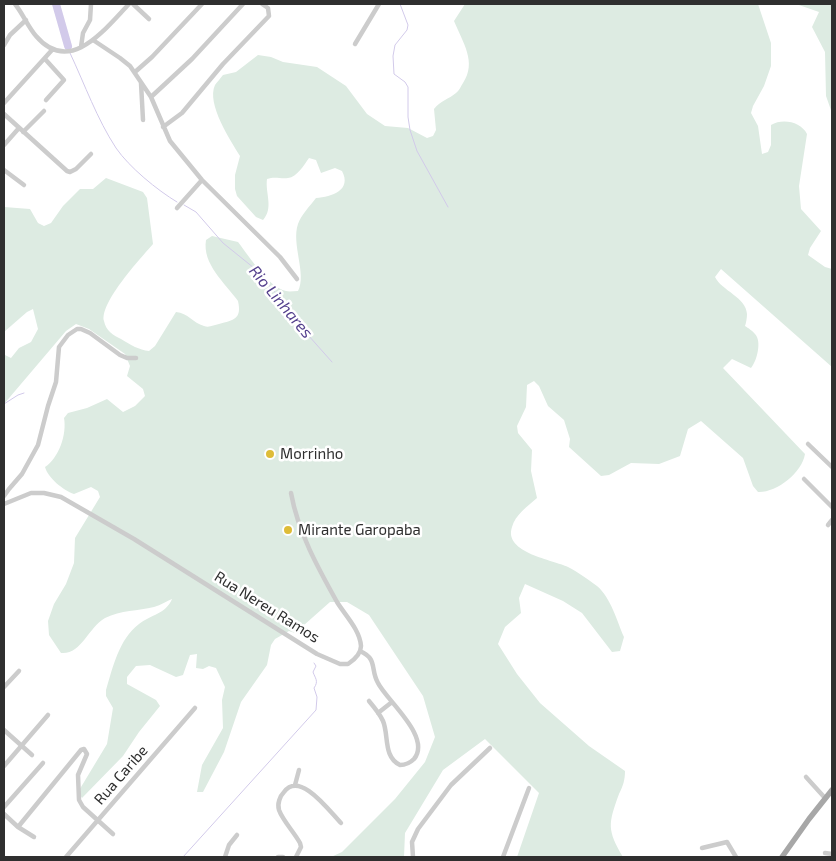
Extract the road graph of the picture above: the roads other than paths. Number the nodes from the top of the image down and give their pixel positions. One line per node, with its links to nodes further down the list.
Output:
1 (15, 4): 10 (street)
2 (91, 4): 14 (street)
3 (129, 4): 11 (street)
4 (133, 4): 9 (street)
5 (202, 4): 17 (street)
6 (243, 4): 19 (street)
7 (262, 4): 25 (street)
8 (379, 4): 12 (street)
9 (149, 19)
10 (26, 20): 13 (street); 15 (street)
11 (93, 40): 14 (street); 17 (street)
12 (355, 44)
13 (4, 45)
14 (81, 47): 15 (street)
15 (52, 50): 16 (street)
16 (45, 59): 20 (street); 21 (street)
17 (134, 72): 18 (street)
18 (141, 82): 19 (street); 24 (street)
19 (151, 97): 25 (street)
20 (46, 100)
21 (4, 103)
22 (44, 110): 26 (street)
23 (4, 114): 26 (street)
24 (143, 120)
25 (162, 126): 30 (street)
26 (21, 130): 27 (street); 28 (street)
27 (4, 145)
28 (91, 154)
29 (4, 170): 31 (street)
30 (202, 180): 32 (street); 33 (street)
31 (24, 185)
32 (177, 208)
33 (296, 279)
34 (136, 358): 39 (street)
35 (808, 444): 36 (street)
36 (832, 468)
37 (804, 479): 41 (street)
38 (291, 493): 42 (street)
39 (4, 496)
40 (4, 504): 42 (street, Rua Nereu Ramos)
41 (832, 507)
42 (360, 651): 46 (street)
43 (19, 670): 44 (street)
44 (4, 687)
45 (369, 701): 48 (street)
46 (392, 702): 48 (street); 48 (street)
47 (195, 708): 64 (street, Rua Caribe)
48 (378, 713)
49 (48, 715): 51 (street)
50 (4, 730): 51 (street)
51 (21, 746): 53 (street); 55 (street)
52 (490, 748): 78 (street)
53 (32, 755)
54 (43, 763): 62 (street)
55 (4, 766)
56 (299, 770): 58 (street)
57 (806, 777): 61 (street)
58 (295, 785): 65 (street); 77 (street)
59 (529, 788): 79 (street)
60 (832, 790): 61 (main road)
61 (825, 798): 81 (main road)
62 (4, 807)
63 (4, 814): 66 (street)
64 (98, 821): 66 (street); 67 (street); 73 (street, Rua Caribe)
65 (341, 823)
66 (18, 827): 69 (street)
67 (113, 834)
68 (237, 835): 74 (street)
69 (34, 837)
70 (702, 848): 80 (street)
71 (825, 853): 72 (street)
72 (832, 854)
73 (66, 857)
74 (225, 857)
75 (278, 857): 76 (street)
76 (284, 857)
77 (296, 857)
78 (414, 857)
79 (503, 857)
80 (736, 857)
81 (782, 857)

